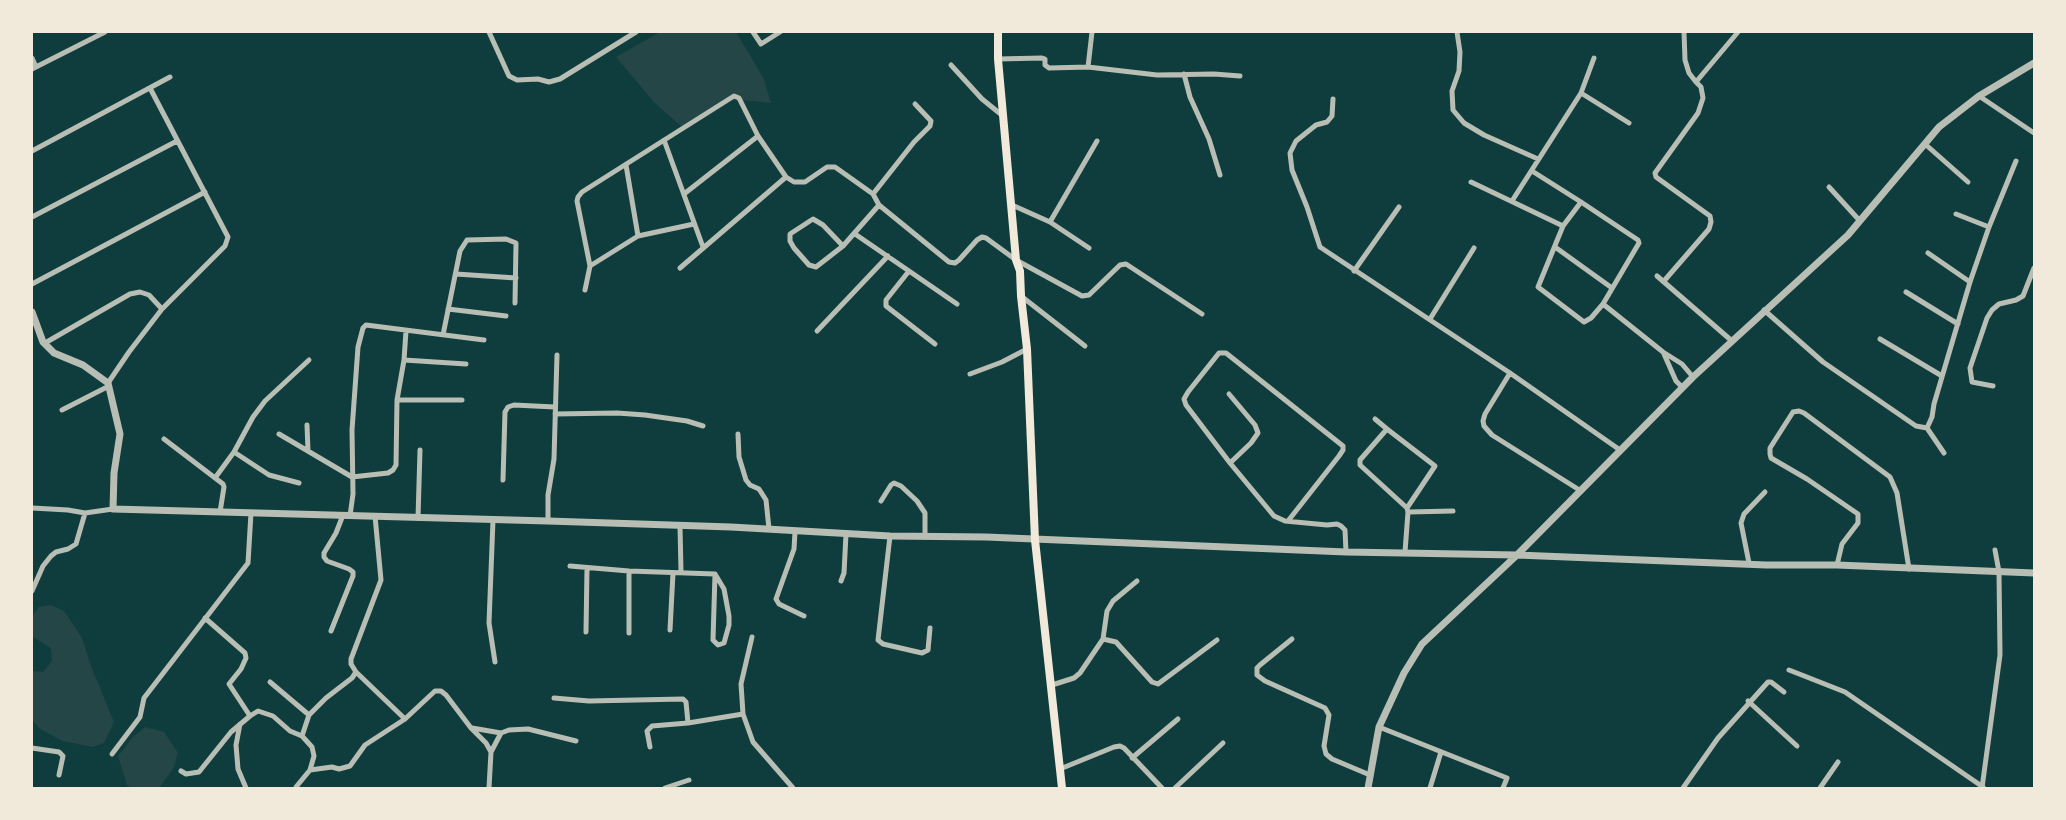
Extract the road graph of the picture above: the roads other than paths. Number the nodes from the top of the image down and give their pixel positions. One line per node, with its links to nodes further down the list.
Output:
1 (105, 32): 17 (street)
2 (489, 32): 3 (street)
3 (636, 32)
4 (753, 32): 5 (street)
5 (780, 32)
6 (998, 32): 13 (main road)
7 (1092, 32): 16 (street)
8 (1457, 32): 36 (street)
9 (1684, 32): 21 (street)
10 (1738, 32): 21 (street)
11 (32, 58): 17 (street)
12 (1594, 58): 23 (street)
13 (998, 59): 16 (street); 27 (main road)
14 (2034, 63): 24 (street)
15 (951, 65): 27 (street)
16 (1088, 67): 18 (street)
17 (34, 68)
18 (1184, 74): 19 (street); 40 (street)
19 (1240, 76)
20 (170, 78): 22 (street)
21 (1696, 82): 78 (street)
22 (150, 88): 32 (street); 35 (street)
23 (1581, 93): 28 (street); 36 (street)
24 (1979, 96): 29 (street); 34 (street)
25 (1333, 99): 74 (street)
26 (915, 104): 47 (street)
27 (1003, 117): 51 (main road)
28 (1629, 123)
29 (2034, 133)
30 (759, 136): 31 (street); 41 (street); 46 (street)
31 (664, 140): 38 (street); 46 (street)
32 (177, 141): 45 (street); 54 (street)
33 (1097, 141): 56 (street)
34 (1925, 144): 43 (street); 55 (street)
35 (32, 151)
36 (1538, 159): 39 (street)
37 (2016, 161): 59 (street)
38 (626, 165): 61 (street); 70 (street)
39 (1532, 171): 48 (street); 49 (street)
40 (1220, 175)
41 (786, 177): 47 (street); 63 (street)
42 (1472, 182): 48 (street)
43 (1968, 182)
44 (1829, 187): 55 (street)
45 (205, 192): 80 (street); 88 (street)
46 (684, 194): 57 (street)
47 (873, 194): 50 (street)
48 (1512, 201): 58 (street)
49 (1581, 202): 58 (street); 81 (street)
50 (879, 205): 60 (street); 69 (street)
51 (1012, 205): 56 (street); 69 (main road)
52 (1400, 207): 74 (street)
53 (1956, 214): 59 (street)
54 (32, 217)
55 (1860, 221): 90 (street)
56 (1050, 222): 64 (street)
57 (694, 224): 61 (street); 63 (street)
58 (1563, 226): 66 (street)
59 (1989, 227): 79 (street)
60 (855, 234): 62 (street); 68 (street)
61 (638, 237): 70 (street)
62 (843, 246): 62 (street)
63 (703, 247): 71 (street)
64 (1089, 248)
65 (1474, 248): 94 (street)
66 (1555, 248): 81 (street); 87 (street)
67 (1928, 253): 79 (street)
68 (888, 256): 73 (street); 96 (street)
69 (1016, 260): 84 (main road); 92 (street)
70 (590, 266): 82 (street)
71 (680, 268)
72 (2034, 268): 116 (street)
73 (909, 271): 86 (street); 103 (street)
74 (1354, 271): 94 (street)
75 (456, 274): 77 (street); 77 (street); 89 (street)
76 (1658, 276): 78 (street)
77 (516, 278): 85 (street)
78 (1664, 281): 101 (street)
79 (1970, 282): 95 (street)
80 (32, 284)
81 (1612, 288): 87 (street)
82 (585, 290)
83 (1906, 292): 95 (street)
84 (1021, 296): 104 (street); 105 (main road)
85 (515, 303)
86 (957, 304)
87 (1603, 304): 106 (street)
88 (162, 309): 102 (street); 115 (street)
89 (448, 309): 93 (street); 98 (street)
90 (1764, 310): 101 (street); 126 (street)
91 (32, 312): 102 (street)
92 (1202, 314)
93 (506, 316)
94 (1430, 319): 111 (street)
95 (1958, 324): 113 (street)
96 (817, 330)
97 (406, 331): 98 (street); 109 (street); 137 (street)
98 (443, 335): 100 (street)
99 (1880, 339): 113 (street)
100 (484, 340)
101 (1732, 341): 114 (street)
102 (45, 343): 115 (street)
103 (935, 344)
104 (1086, 346)
105 (1027, 349): 112 (street); 163 (main road)
106 (1663, 352): 114 (street); 117 (street)
107 (557, 355): 122 (street)
108 (309, 360): 134 (street)
109 (404, 360): 110 (street); 119 (street)
110 (465, 364)
111 (1510, 373): 132 (street); 141 (street)
112 (970, 374)
113 (1942, 376): 126 (street)
114 (1693, 377): 117 (street)
115 (108, 385): 121 (street); 145 (street)
116 (1993, 386)
117 (1682, 387): 132 (street)
118 (1229, 394): 136 (street)
119 (397, 400): 120 (street); 137 (street)
120 (462, 400)
121 (63, 410)
122 (555, 410): 125 (street); 139 (street); 155 (street)
123 (1375, 419): 127 (street)
124 (307, 425): 133 (street)
125 (703, 426)
126 (1927, 428): 135 (street)
127 (1387, 429): 146 (street); 146 (street)
128 (279, 434): 133 (street)
129 (738, 434): 158 (street)
130 (164, 439): 138 (street)
131 (420, 450): 153 (street)
132 (1620, 450): 141 (street)
133 (308, 451): 137 (street)
134 (234, 452): 138 (street); 140 (street)
135 (1944, 453)
136 (1230, 463): 156 (street); 156 (street)
137 (352, 477): 151 (street)
138 (215, 478): 148 (street)
139 (503, 480)
140 (299, 483)
141 (1581, 491): 167 (street)
142 (1765, 492): 168 (street)
143 (880, 501): 162 (street)
144 (32, 508): 149 (street)
145 (113, 508): 148 (street); 149 (street)
146 (1407, 510): 147 (street); 166 (street)
147 (1453, 511)
148 (220, 512): 150 (street)
149 (85, 513): 181 (street)
150 (251, 513): 151 (street); 183 (street)
151 (347, 516): 152 (street); 186 (street)
152 (375, 516): 153 (street); 195 (street)
153 (418, 518): 154 (street)
154 (493, 520): 155 (street); 193 (street)
155 (548, 521): 157 (street)
156 (1288, 521): 165 (street)
157 (680, 526): 158 (street); 174 (street)
158 (769, 529): 159 (street)
159 (795, 532): 160 (street); 182 (street)
160 (846, 534): 161 (street); 179 (street)
161 (890, 536): 162 (street); 184 (street)
162 (925, 537): 163 (street)
163 (1035, 540): 165 (street); 197 (main road)
164 (1995, 550): 175 (street)
165 (1346, 552): 166 (street)
166 (1405, 552): 167 (street)
167 (1518, 555): 168 (street); 208 (street)
168 (1749, 563): 169 (street)
169 (1837, 565): 172 (street); 172 (street)
170 (570, 566): 171 (street)
171 (587, 568): 173 (street); 187 (street)
172 (1909, 569): 175 (street)
173 (629, 571): 176 (street); 188 (street)
174 (681, 572): 176 (street); 178 (street)
175 (1999, 572): 177 (street); 229 (street)
176 (673, 573): 185 (street)
177 (2034, 573)
178 (715, 574): 178 (street)
179 (841, 581)
180 (1137, 581): 190 (street)
181 (32, 591)
182 (804, 616)
183 (205, 618): 203 (street); 219 (street)
184 (930, 628)
185 (670, 630)
186 (331, 631)
187 (586, 632)
188 (629, 633)
189 (752, 637): 201 (street)
190 (1102, 639): 192 (street); 197 (street)
191 (1292, 639): 226 (street)
192 (1217, 640)
193 (495, 662)
194 (1789, 670): 229 (street)
195 (356, 672): 202 (street); 204 (street)
196 (270, 682): 202 (street)
197 (1052, 685): 222 (main road)
198 (1784, 692): 200 (street)
199 (554, 698): 206 (street)
200 (1748, 701): 214 (street); 240 (street)
201 (743, 714): 206 (street); 233 (street)
202 (309, 715): 211 (street)
203 (249, 716): 207 (street); 211 (street)
204 (405, 719): 209 (street); 223 (street)
205 (1178, 719): 220 (street)
206 (688, 723): 215 (street)
207 (240, 724): 224 (street); 230 (street)
208 (1380, 727): 218 (street); 226 (street)
209 (471, 728): 210 (street); 217 (street)
210 (501, 733): 212 (street); 217 (street)
211 (302, 736): 223 (street)
212 (576, 741)
213 (1223, 743): 236 (street)
214 (1797, 746)
215 (650, 747)
216 (32, 748): 225 (street)
217 (491, 752): 231 (street)
218 (1441, 752): 238 (street); 239 (street)
219 (112, 754)
220 (1132, 758): 222 (street); 235 (street)
221 (1838, 762): 241 (street)
222 (1060, 769): 234 (main road)
223 (310, 770): 228 (street)
224 (181, 771)
225 (59, 775)
226 (1370, 775): 237 (street)
227 (689, 780): 232 (street)
228 (296, 788)
229 (1983, 788)
230 (246, 789)
231 (489, 789)
232 (665, 789)
233 (794, 789)
234 (1062, 789)
235 (1162, 789)
236 (1175, 789)
237 (1368, 789)
238 (1430, 789)
239 (1503, 789)
240 (1683, 789)
241 (1820, 789)

